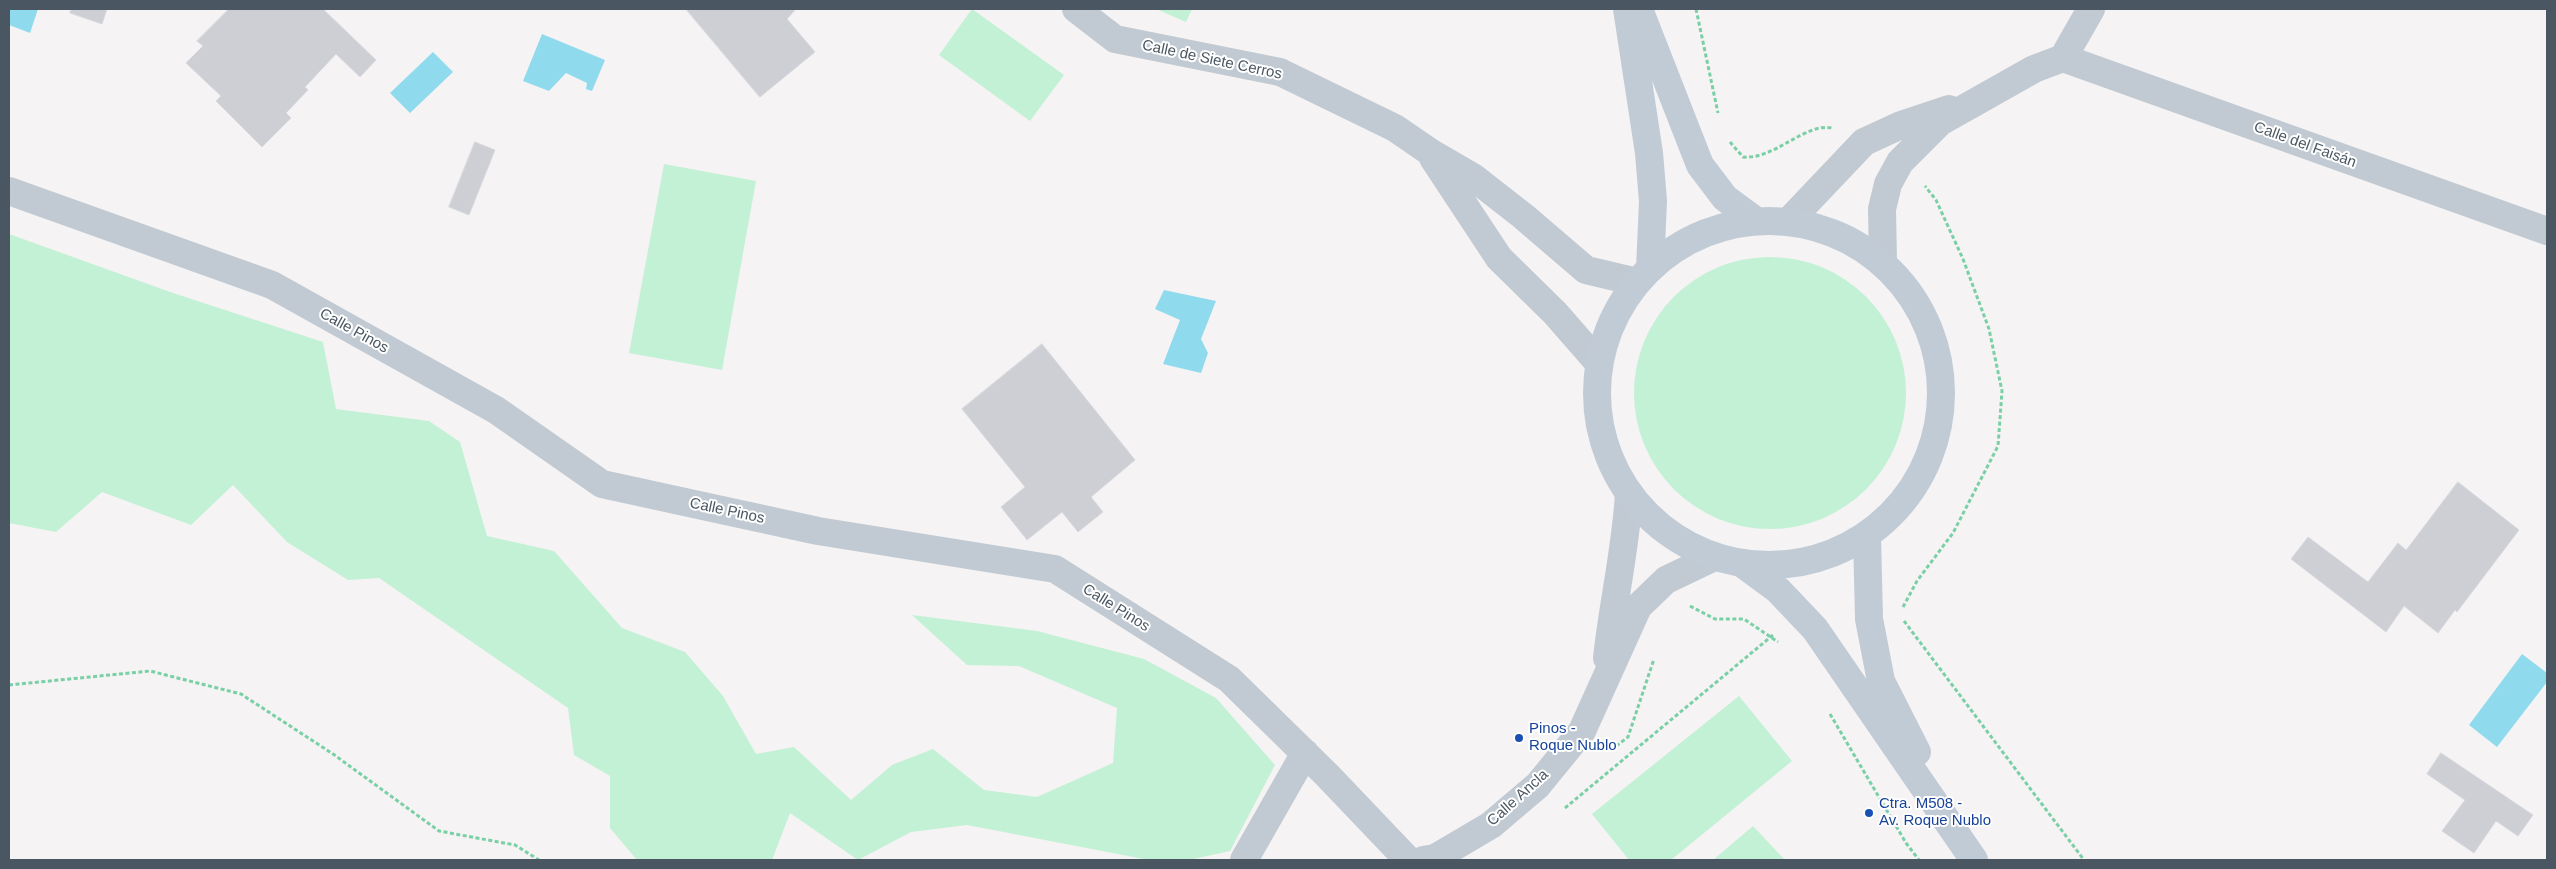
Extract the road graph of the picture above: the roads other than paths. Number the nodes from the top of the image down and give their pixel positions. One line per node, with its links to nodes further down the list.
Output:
1 (1076, 9): 7 (street, Calle de Siete Cerros)
2 (1627, 9): 13 (main road)
3 (1639, 9): 9 (main road)
4 (2091, 9): 5 (street)
5 (2062, 58): 6 (street); 11 (street, Calle del Faisán)
6 (1977, 100): 10 (street); 12 (street)
7 (1430, 152): 13 (street, Calle de Siete Cerros); 14 (street, Calle de Siete Cerros)
8 (9, 190): 20 (street, Calle Pinos)
9 (1755, 220): 10 (main road); 13 (main road)
10 (1788, 222): 12 (main road)
11 (2547, 231)
12 (1883, 262): 16 (main road)
13 (1643, 276): 14 (main road)
14 (1597, 360): 15 (main road)
15 (1629, 493): 17 (main road); 19 (street, Calle Ancla)
16 (1867, 536): 18 (main road); 21 (main road)
17 (1712, 558): 18 (main road); 19 (street, Calle Ancla)
18 (1744, 565): 21 (main road)
19 (1604, 684): 22 (street, Calle Ancla)
20 (1304, 753): 23 (street); 24 (street, Calle Pinos)
21 (1971, 856)
22 (1432, 859)
23 (1244, 860)
24 (1408, 860)

